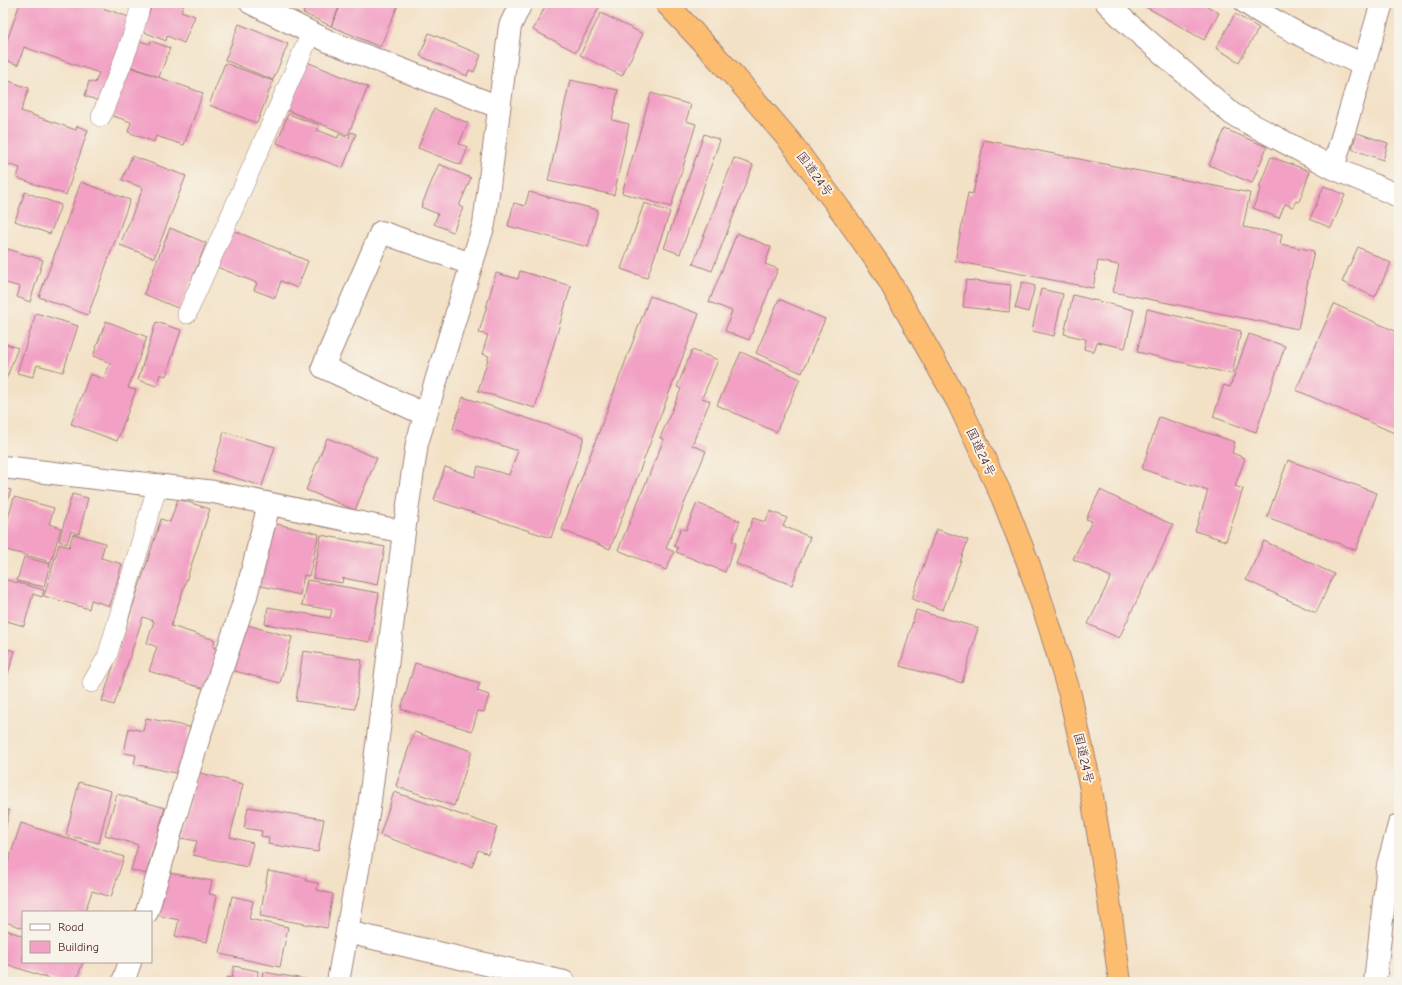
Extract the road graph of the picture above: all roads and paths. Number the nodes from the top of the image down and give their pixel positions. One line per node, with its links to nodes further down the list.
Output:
1 (141, 3): 11 (lane)
2 (252, 3): 8 (street)
3 (521, 3): 10 (street)
4 (666, 3): 29 (highway, 国道24号)
5 (1107, 3): 12 (street)
6 (1246, 3): 9 (street)
7 (1382, 3): 9 (street)
8 (311, 33): 10 (street); 15 (lane)
9 (1364, 65): 12 (street)
10 (499, 107): 14 (street)
11 (101, 117)
12 (1333, 168): 13 (street)
13 (1399, 196)
14 (471, 264): 16 (street); 16 (street)
15 (187, 314)
16 (426, 415): 20 (street)
17 (3, 467): 18 (street)
18 (158, 484): 19 (street); 21 (lane)
19 (269, 504): 20 (street); 23 (street)
20 (404, 532): 24 (street)
21 (92, 682)
22 (1399, 825): 30 (street)
23 (147, 911)
24 (347, 932): 27 (street); 28 (street)
25 (130, 963): 26 (street)
26 (123, 982)
27 (338, 982)
28 (564, 982)
29 (1120, 982)
30 (1374, 982)

